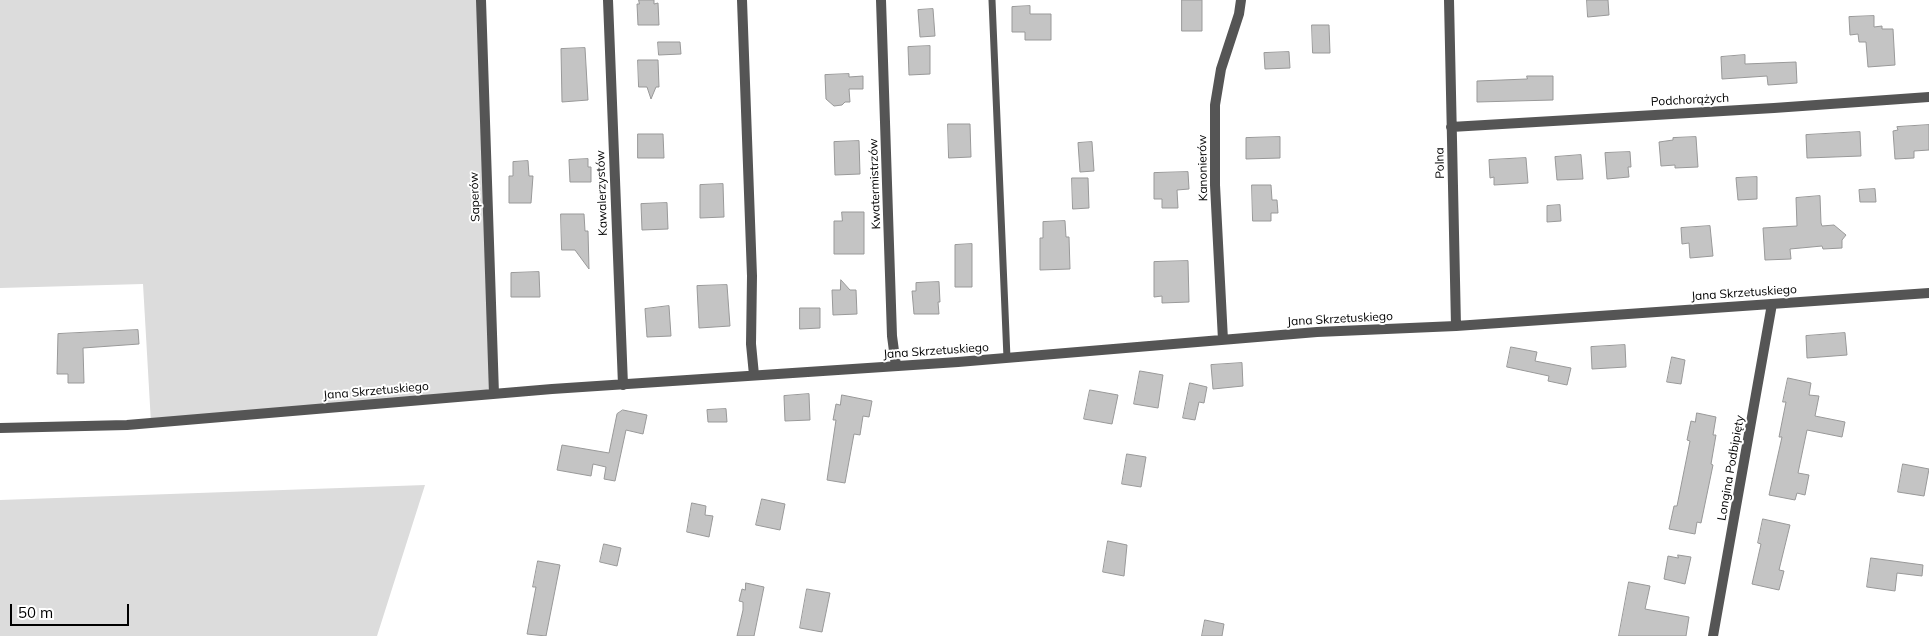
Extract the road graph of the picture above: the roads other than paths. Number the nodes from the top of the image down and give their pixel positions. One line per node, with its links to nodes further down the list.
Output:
1 (481, 0): 18 (street, Saperów)
2 (608, 0): 17 (street, Kawalerzystów)
3 (742, 0): 16 (street)
4 (881, 0): 15 (street, Kwatermistrzów)
5 (992, 0): 14 (lane)
6 (1241, 0): 13 (street, Kanonierów)
7 (1449, 0): 9 (street, Polna)
8 (1929, 97): 9 (street, Podchorążych)
9 (1452, 126): 12 (street, Polna)
10 (1929, 293): 11 (street, Jana Skrzetuskiego)
11 (1772, 304): 12 (street, Jana Skrzetuskiego); 20 (street, Longina Podbipięty)
12 (1456, 326): 13 (street, Jana Skrzetuskiego)
13 (1223, 340): 14 (street, Jana Skrzetuskiego)
14 (1007, 358): 15 (street, Jana Skrzetuskiego)
15 (896, 366): 16 (street, Jana Skrzetuskiego)
16 (754, 375): 17 (street, Jana Skrzetuskiego)
17 (623, 385): 18 (street, Jana Skrzetuskiego)
18 (494, 394): 19 (street, Jana Skrzetuskiego)
19 (0, 428)
20 (1713, 636)

